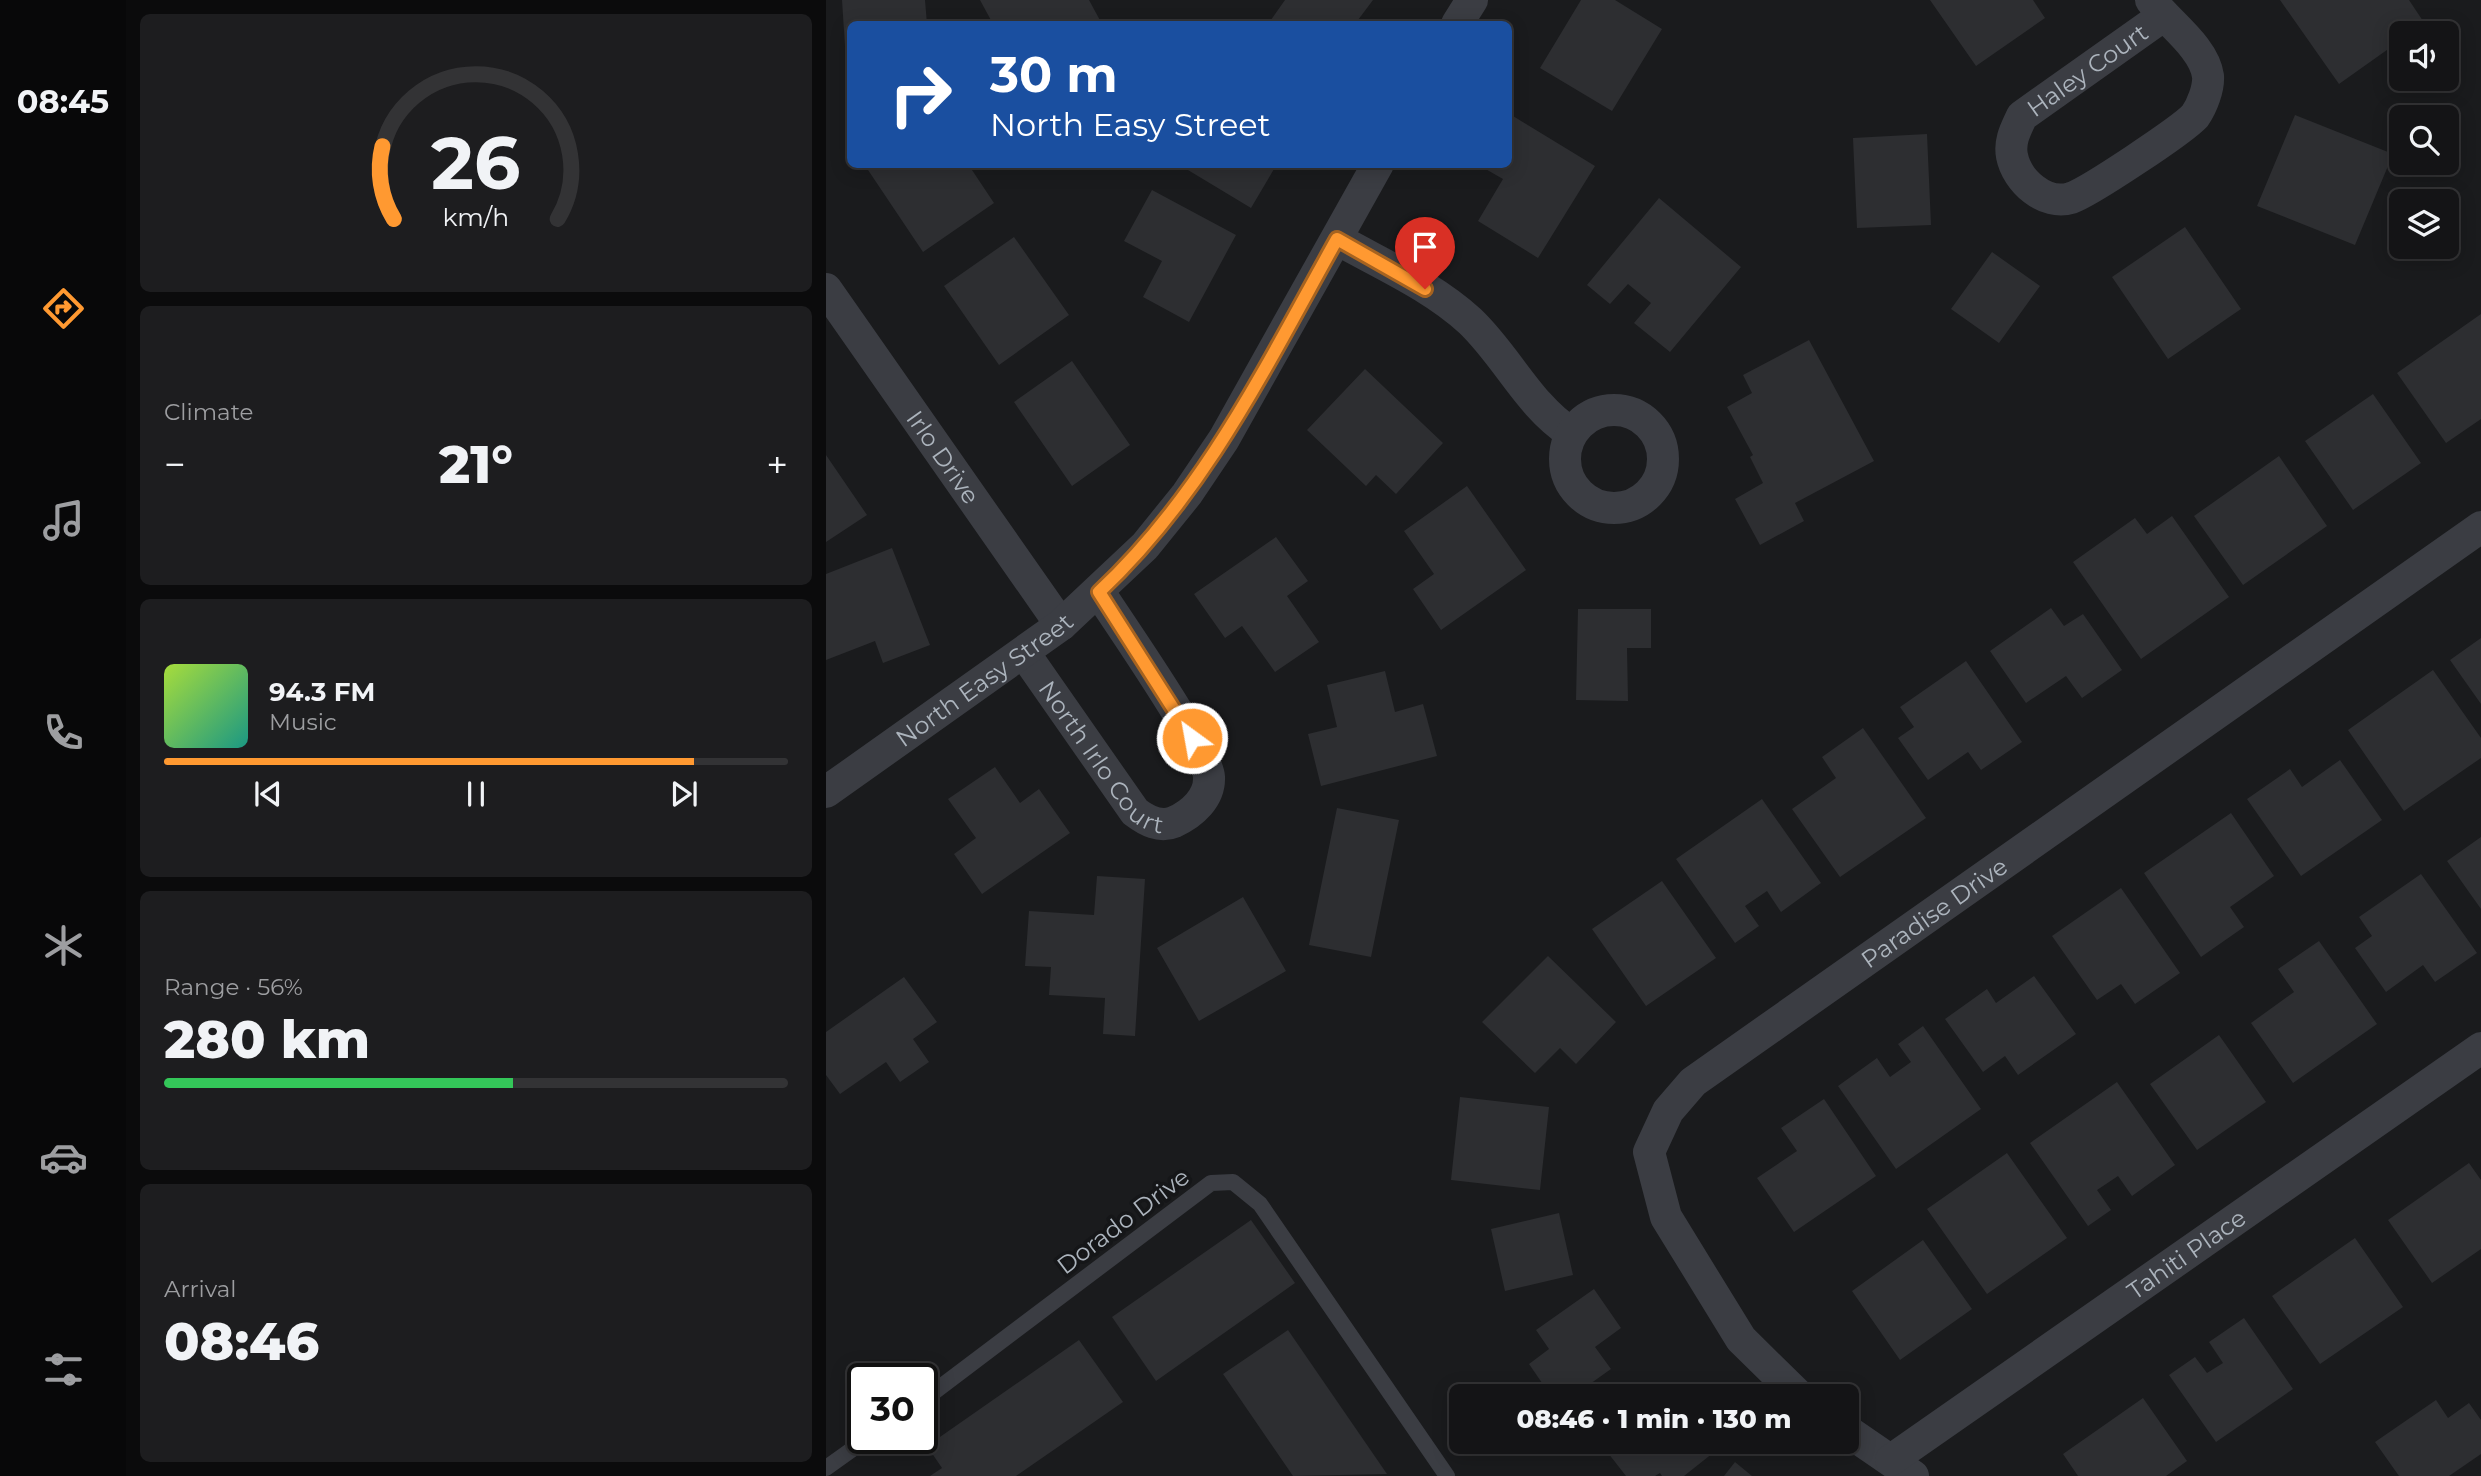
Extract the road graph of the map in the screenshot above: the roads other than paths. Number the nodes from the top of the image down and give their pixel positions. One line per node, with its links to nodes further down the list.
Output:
1 (1472, 0): 3 (street)
2 (2157, 8): 2 (street, Haley Court)
3 (1459, 21)
4 (1376, 168): 5 (street, North Easy Street)
5 (1337, 239): 7 (street); 9 (street, North Easy Street)
6 (826, 289): 10 (street, Irlo Drive)
7 (1571, 433)
8 (2481, 527): 14 (street, Paradise Drive)
9 (1099, 592): 10 (street, North Easy Street); 11 (street, North Irlo Court)
10 (1061, 625): 11 (street, North Easy Street)
11 (1024, 653): 12 (street, North Easy Street)
12 (826, 792)
13 (2481, 1048): 19 (street, Tahiti Place)
14 (1787, 1384)
15 (938, 1389): 20 (lane, Dorado Drive)
16 (1859, 1439): 19 (street)
17 (847, 1453): 18 (lane)
18 (826, 1468)
19 (1902, 1468)
20 (1447, 1476)

